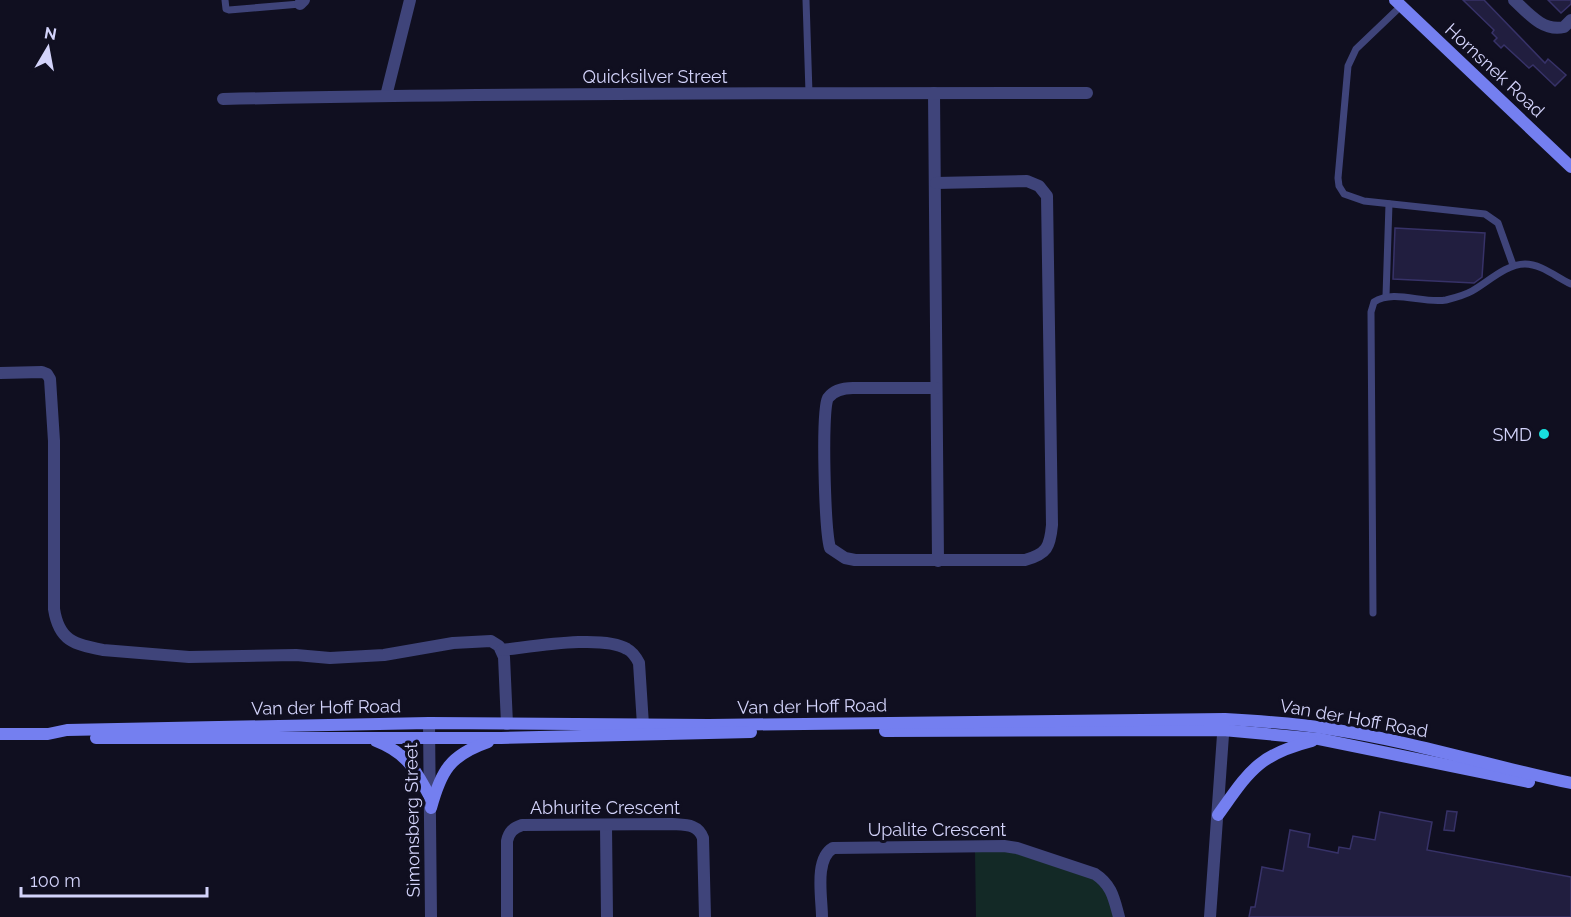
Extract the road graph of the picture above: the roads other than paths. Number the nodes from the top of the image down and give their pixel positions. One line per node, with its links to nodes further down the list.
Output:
1 (225, 0): 5 (lane)
2 (410, 0): 11 (street)
3 (806, 0): 8 (lane)
4 (1514, 0): 7 (street)
5 (302, 2)
6 (1398, 3): 13 (main road, Hornsnek Road); 15 (lane)
7 (1571, 20)
8 (809, 93): 9 (street, Quicksilver Street); 11 (street, Quicksilver Street)
9 (934, 93): 10 (street, Quicksilver Street); 14 (street)
10 (1087, 93)
11 (386, 96): 12 (street, Quicksilver Street)
12 (223, 99)
13 (1571, 166)
14 (936, 183): 20 (street); 21 (street)
15 (1389, 204): 16 (lane); 18 (lane)
16 (1513, 265): 17 (lane); 18 (lane)
17 (1571, 284)
18 (1386, 297): 22 (lane)
19 (0, 373): 23 (street)
20 (936, 388): 21 (street); 21 (street)
21 (938, 561)
22 (1373, 613)
23 (502, 650): 25 (street); 27 (street)
24 (429, 723): 25 (main road, Van der Hoff Road); 29 (main road, Van der Hoff Road); 32 (street, Simonsberg Street)
25 (507, 724): 27 (main road, Van der Hoff Road)
26 (1224, 724): 27 (main road, Van der Hoff Road); 30 (main road, Van der Hoff Road); 33 (main road, Van der Hoff Road); 34 (main road, Van der Hoff Road); 37 (street)
27 (643, 725)
28 (0, 734): 29 (main road, Van der Hoff Road)
29 (48, 734): 31 (main road, Van der Hoff Road)
30 (501, 738): 32 (main road, Van der Hoff Road); 36 (main road)
31 (370, 739): 32 (main road, Van der Hoff Road); 36 (main road)
32 (430, 739): 36 (street, Simonsberg Street)
33 (1319, 739): 35 (main road, Van der Hoff Road); 37 (main road)
34 (1571, 783)
35 (1571, 791)
36 (431, 804): 39 (street, Simonsberg Street)
37 (1218, 815): 45 (street)
38 (606, 826): 40 (street, Abhurite Crescent); 41 (street); 42 (street, Abhurite Crescent)
39 (431, 917)
40 (507, 917)
41 (607, 917)
42 (705, 917)
43 (822, 917): 44 (street, Upalite Crescent)
44 (1119, 917)
45 (1210, 917)

